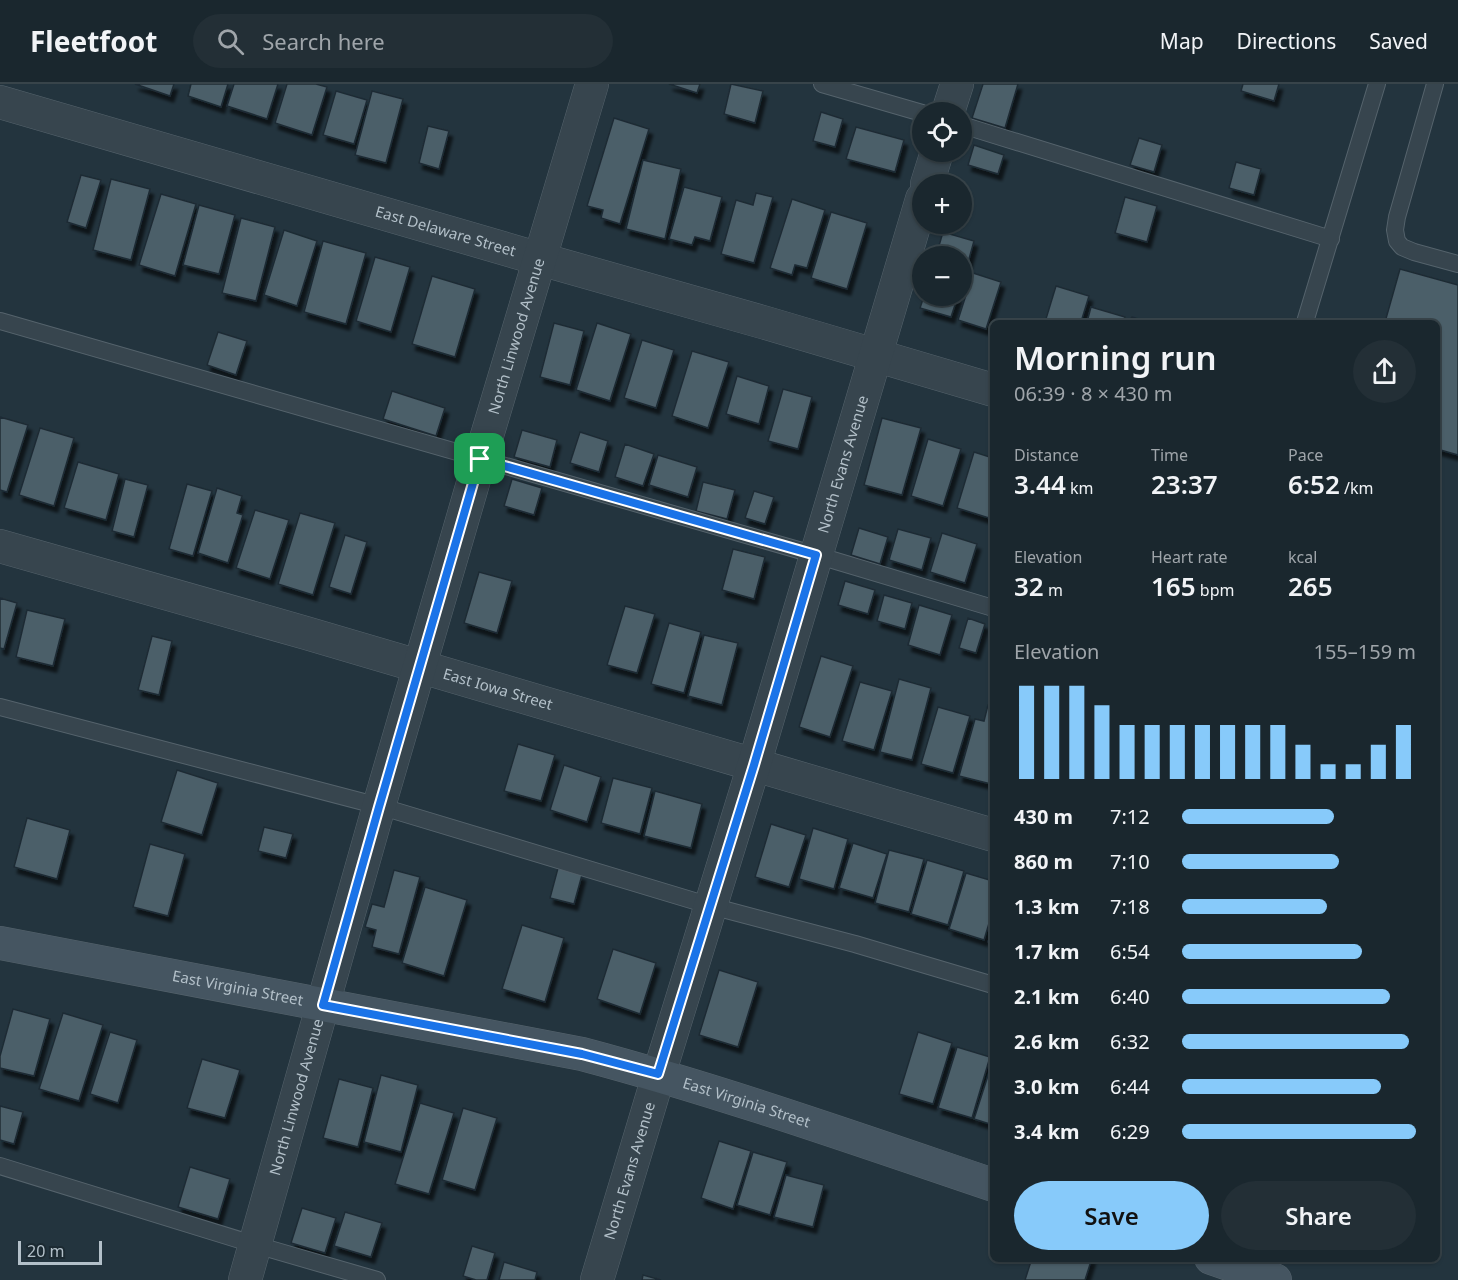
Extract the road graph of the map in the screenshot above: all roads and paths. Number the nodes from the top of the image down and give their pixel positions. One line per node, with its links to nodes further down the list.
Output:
1 (591, 84): 12 (street, North Linwood Avenue)
2 (822, 84): 8 (lane)
3 (957, 84): 7 (street)
4 (1377, 84): 11 (lane)
5 (1435, 84): 13 (lane)
6 (0, 102): 12 (street, East Delaware Street)
7 (951, 102)
8 (912, 110)
9 (972, 128): 11 (lane)
10 (912, 233): 16 (street, North Evans Avenue)
11 (1331, 239): 14 (lane)
12 (540, 260): 16 (street, East Delaware Street); 18 (street, North Linwood Avenue)
13 (1458, 264)
14 (1306, 320)
15 (0, 321): 18 (lane)
16 (876, 355): 17 (street, East Delaware Street); 20 (street, North Evans Avenue)
17 (990, 389)
18 (480, 459): 20 (lane); 22 (street, North Linwood Avenue)
19 (0, 546): 22 (street, East Iowa Street)
20 (816, 555): 21 (lane); 24 (street, North Evans Avenue)
21 (990, 607)
22 (419, 667): 24 (street, East Iowa Street); 25 (street, North Linwood Avenue)
23 (0, 707): 25 (lane)
24 (754, 765): 26 (street, East Iowa Street); 27 (street, North Evans Avenue)
25 (379, 807): 27 (lane); 30 (street, North Linwood Avenue)
26 (990, 834)
27 (711, 906): 29 (lane); 31 (street, North Evans Avenue)
28 (0, 943): 30 (main road, East Virginia Street)
29 (990, 984)
30 (323, 1005): 31 (main road, East Virginia Street); 34 (street, North Linwood Avenue)
31 (658, 1074): 33 (main road, East Virginia Street); 38 (street, North Evans Avenue)
32 (0, 1166): 34 (lane)
33 (990, 1184)
34 (256, 1245): 36 (street, North Linwood Avenue); 37 (lane)
35 (1223, 1262): 39 (main road)
36 (245, 1280)
37 (377, 1280)
38 (597, 1280)
39 (1275, 1280)

